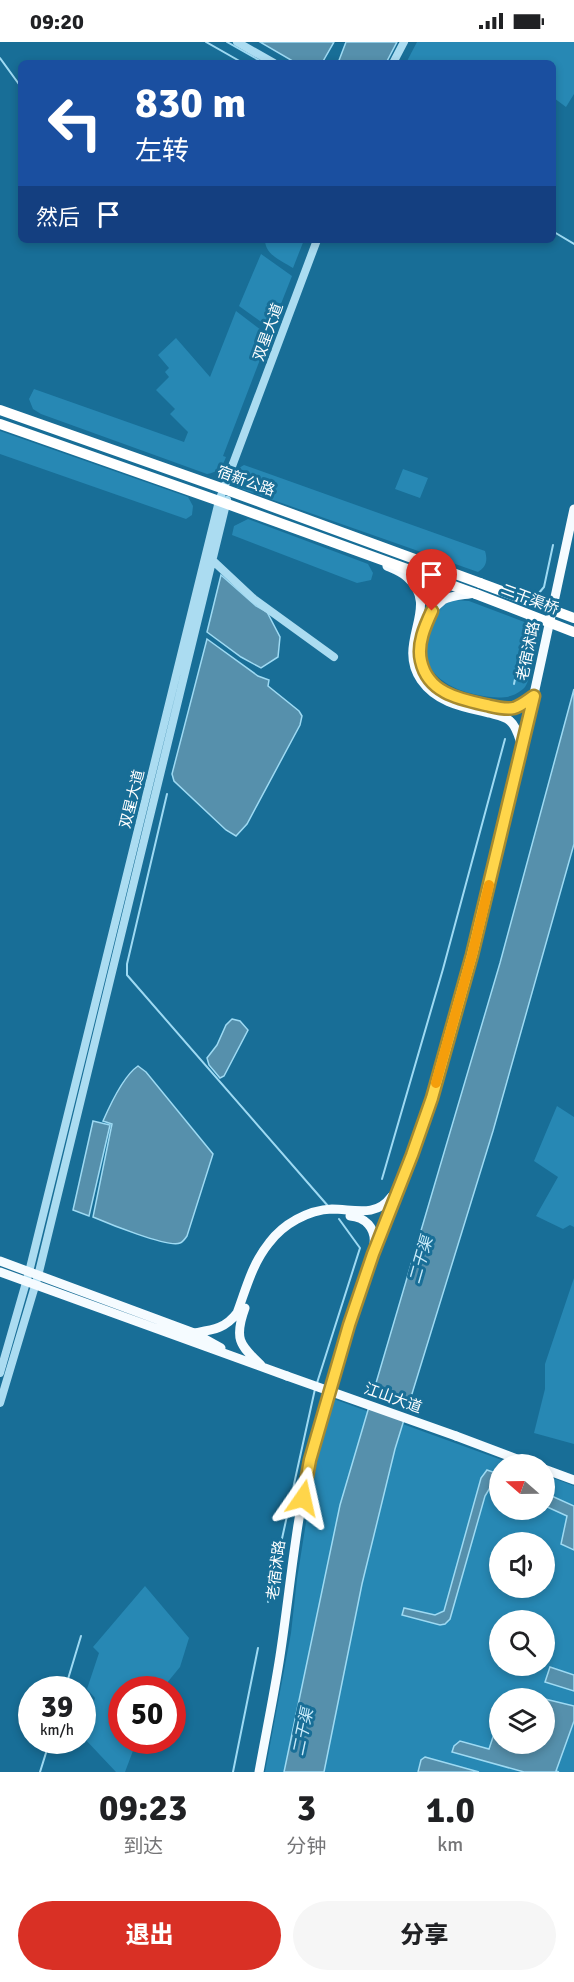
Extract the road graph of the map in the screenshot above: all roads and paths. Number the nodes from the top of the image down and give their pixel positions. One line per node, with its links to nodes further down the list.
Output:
1 (237, 42): 3 (street)
2 (404, 42): 4 (street)
3 (269, 60)
4 (395, 60)
5 (316, 243): 8 (street, 双星大道)
6 (0, 410): 8 (highway, 宿新公路)
7 (0, 424): 9 (highway, 宿新公路)
8 (227, 490): 9 (street, 双星大道); 13 (highway, 宿新公路)
9 (222, 502): 11 (street, 双星大道); 12 (highway, 宿新公路)
10 (574, 509): 17 (main road, 老宿沭路)
11 (209, 557): 16 (street); 25 (street, 双星大道)
12 (372, 557): 13 (highway, 宿新公路); 18 (main road)
13 (477, 590): 14 (highway, 二干渠桥, bridge); 15 (highway, 二干渠桥, bridge); 17 (main road)
14 (574, 618)
15 (574, 632)
16 (334, 657)
17 (534, 696): 18 (main road, 老宿沭路)
18 (522, 748): 19 (main road, 老宿沭路)
19 (404, 1178): 20 (main road, 老宿沭路); 26 (main road)
20 (390, 1207): 21 (main road); 22 (main road, 老宿沭路)
21 (357, 1216): 22 (main road); 28 (main road)
22 (373, 1254): 34 (main road, 老宿沭路)
23 (0, 1261): 25 (main road, 江山大道)
24 (0, 1272): 25 (main road, 江山大道)
25 (32, 1279): 26 (main road, 江山大道); 27 (main road, 江山大道); 29 (street, 双星大道); 30 (street, 双星大道)
26 (194, 1333): 27 (main road, 江山大道)
27 (245, 1362): 28 (main road, 江山大道)
28 (265, 1369): 31 (main road, 江山大道, bridge)
29 (0, 1373)
30 (0, 1403)
31 (503, 1454)
32 (555, 1473): 33 (main road)
33 (574, 1480)
34 (259, 1772)

